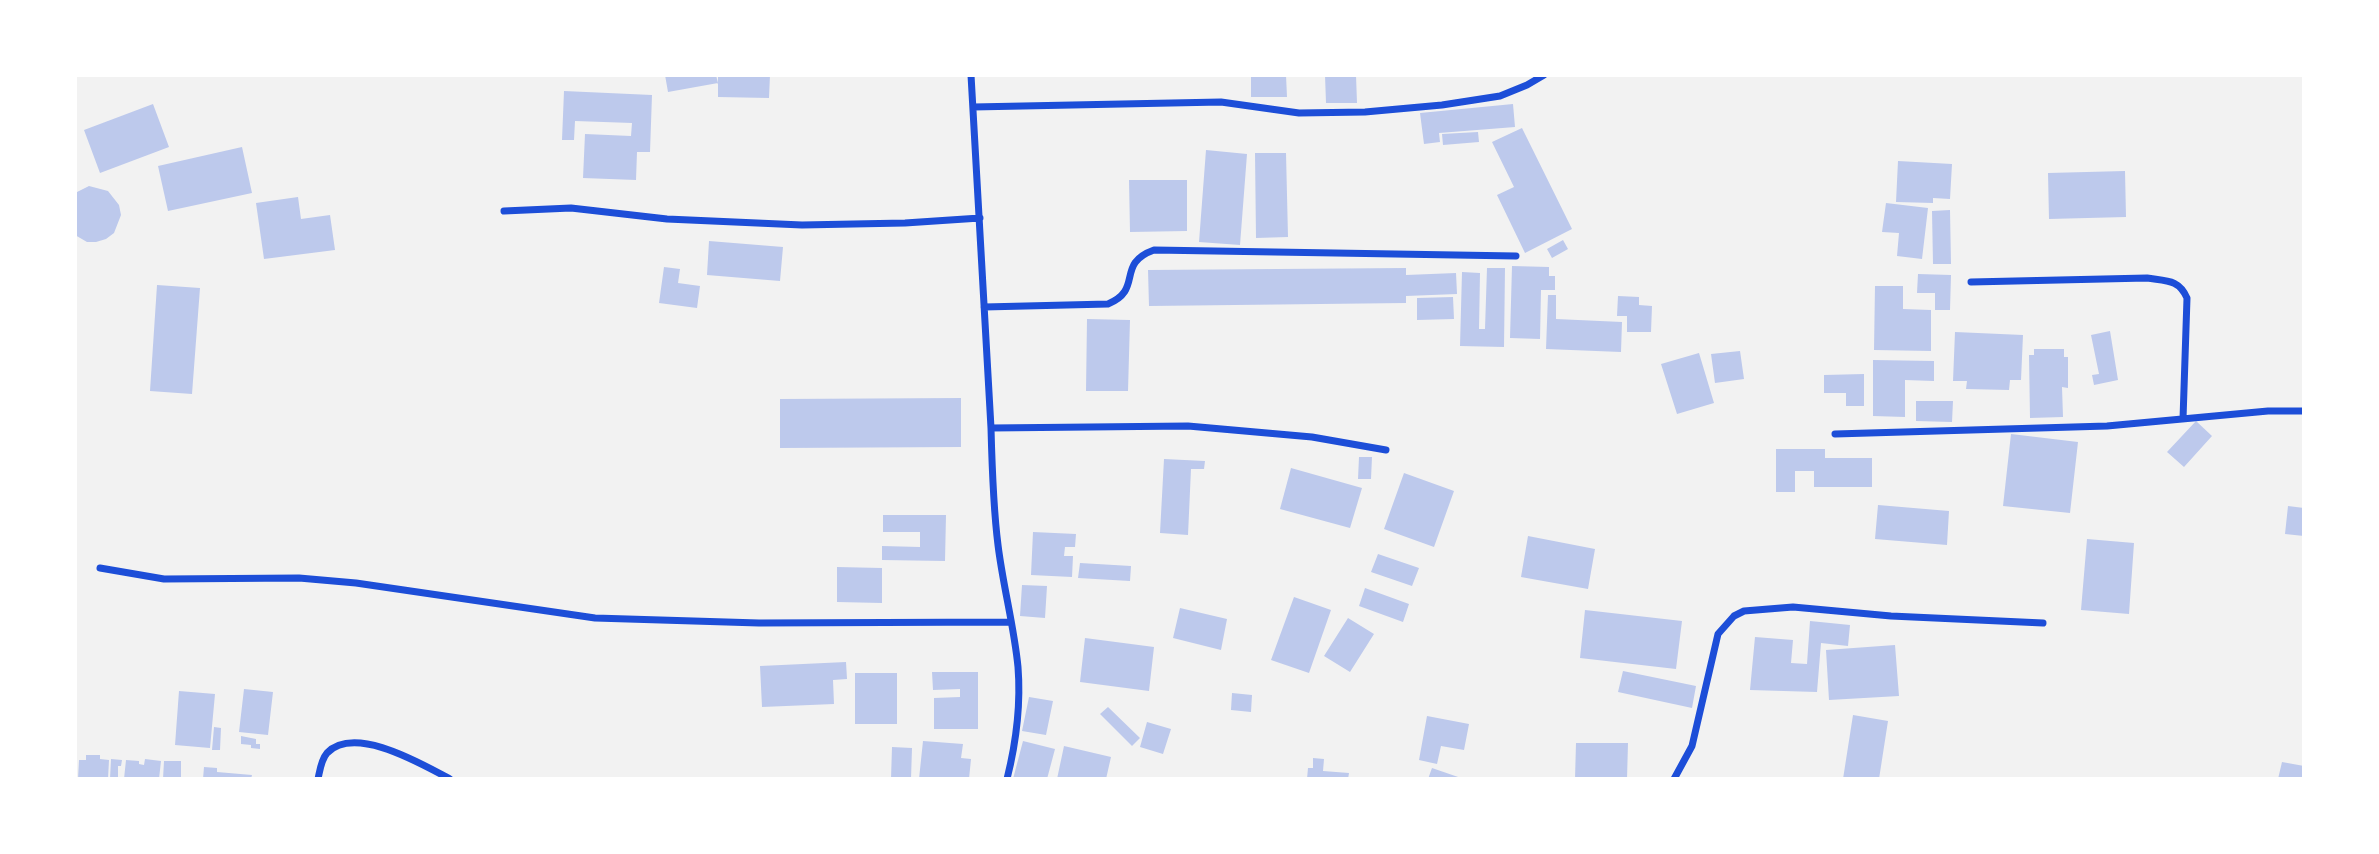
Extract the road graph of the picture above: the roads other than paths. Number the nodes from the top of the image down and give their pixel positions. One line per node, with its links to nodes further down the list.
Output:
1 (971, 75): 3 (street)
2 (1544, 75): 3 (street)
3 (973, 107): 5 (street)
4 (504, 211): 5 (street)
5 (980, 218): 8 (street)
6 (1516, 256): 8 (street)
7 (1971, 282): 10 (street)
8 (984, 307): 11 (street)
9 (2304, 411): 10 (street)
10 (2183, 419): 12 (street)
11 (991, 428): 13 (street); 15 (street)
12 (1835, 433)
13 (1386, 450)
14 (100, 568): 15 (street)
15 (1010, 622): 19 (street)
16 (2043, 622): 20 (street)
17 (318, 779): 18 (street)
18 (450, 779)
19 (1007, 779)
20 (1674, 779)

